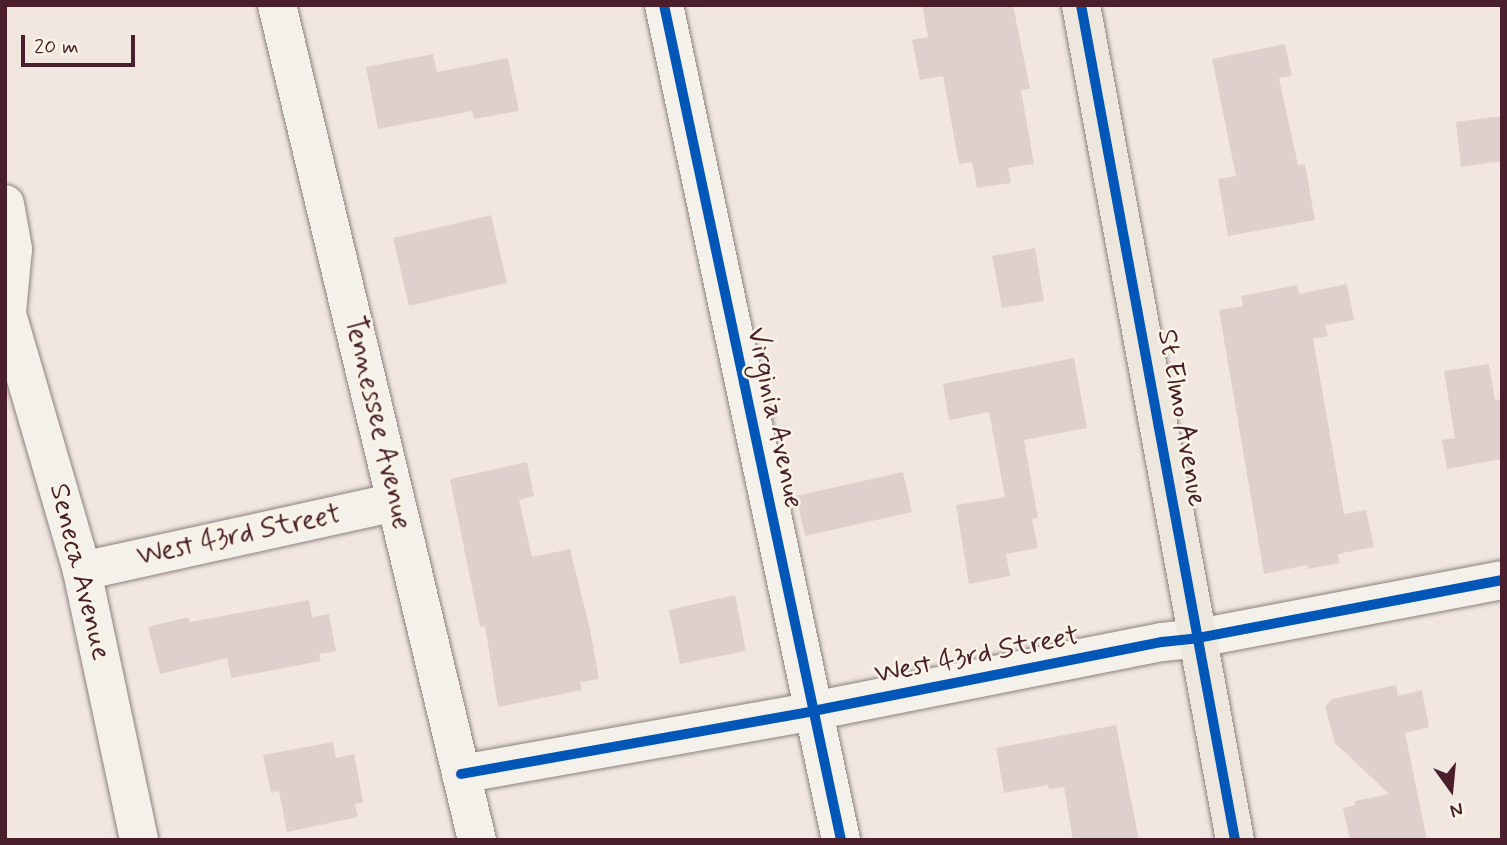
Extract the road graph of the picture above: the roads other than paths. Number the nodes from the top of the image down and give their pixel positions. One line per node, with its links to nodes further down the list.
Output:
1 (277, 5): 6 (street, Tennessee Avenue)
2 (664, 5): 10 (street, Virginia Avenue)
3 (1081, 5): 9 (main road, St Elmo Avenue)
4 (5, 204): 5 (street)
5 (6, 310): 7 (street, Seneca Avenue)
6 (396, 502): 7 (street, West 43rd Street); 11 (street, Tennessee Avenue)
7 (82, 571): 12 (street, Seneca Avenue)
8 (1502, 580): 9 (street, West 43rd Street)
9 (1198, 638): 10 (street, West 43rd Street); 15 (main road, St Elmo Avenue)
10 (813, 711): 11 (street, West 43rd Street); 14 (street, Virginia Avenue)
11 (461, 774): 13 (street, Tennessee Avenue)
12 (139, 840)
13 (477, 840)
14 (841, 840)
15 (1236, 840)

